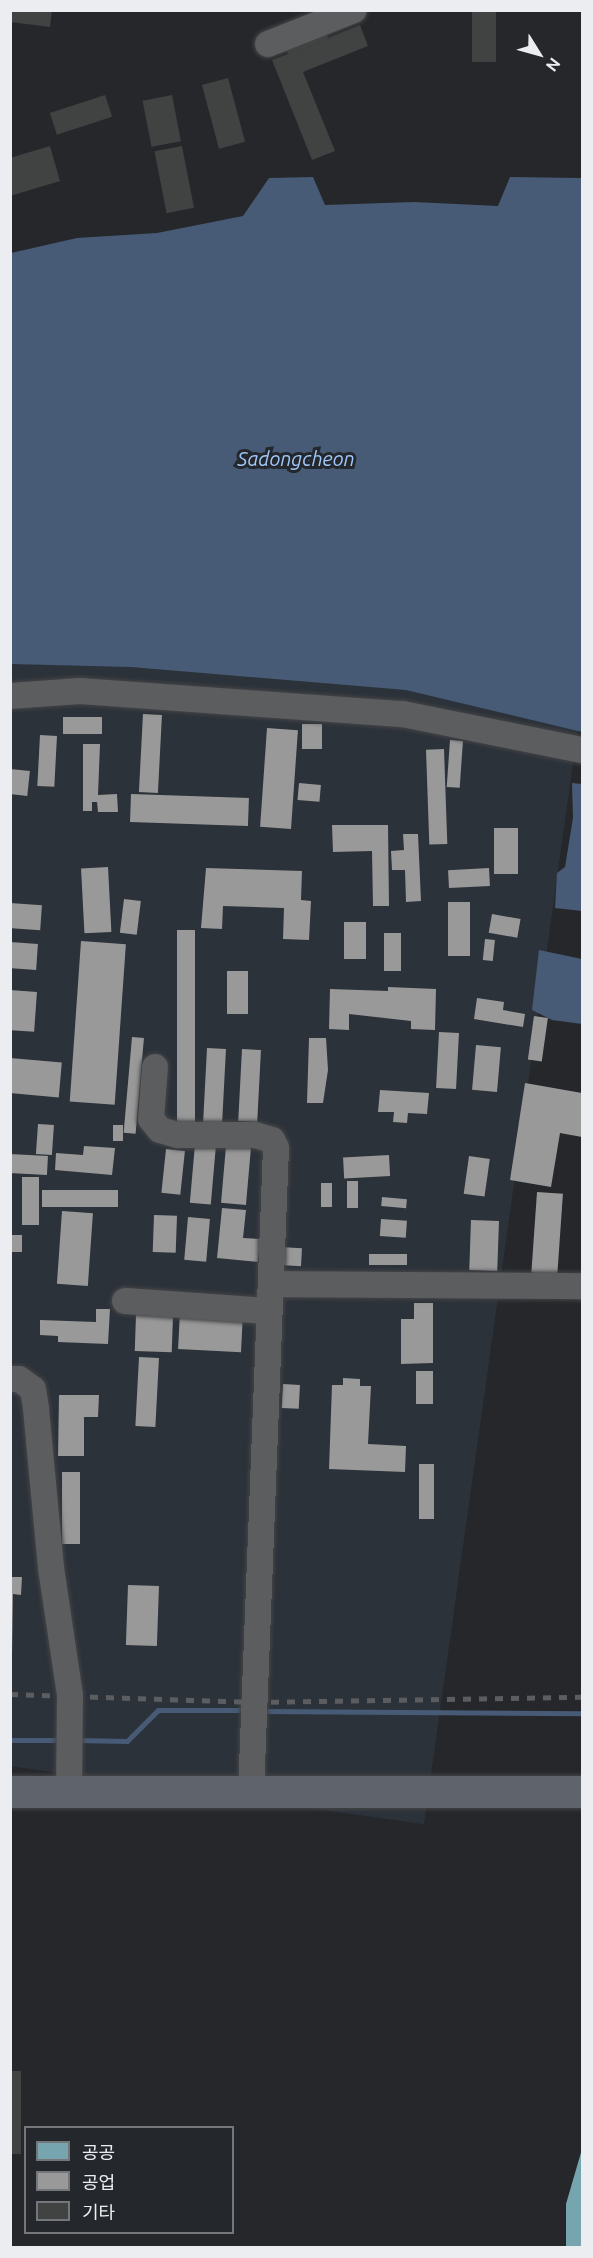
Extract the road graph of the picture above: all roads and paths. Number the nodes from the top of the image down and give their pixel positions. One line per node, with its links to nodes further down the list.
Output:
1 (354, 10): 2 (street)
2 (268, 44)
3 (10, 696): 4 (street)
4 (582, 750)
5 (155, 1067): 6 (street)
6 (271, 1284): 7 (street); 9 (street)
7 (582, 1286)
8 (125, 1301): 9 (street)
9 (269, 1311): 13 (street)
10 (10, 1378): 12 (street)
11 (10, 1792): 12 (main road)
12 (69, 1792): 13 (main road)
13 (251, 1792): 14 (main road)
14 (582, 1792)

